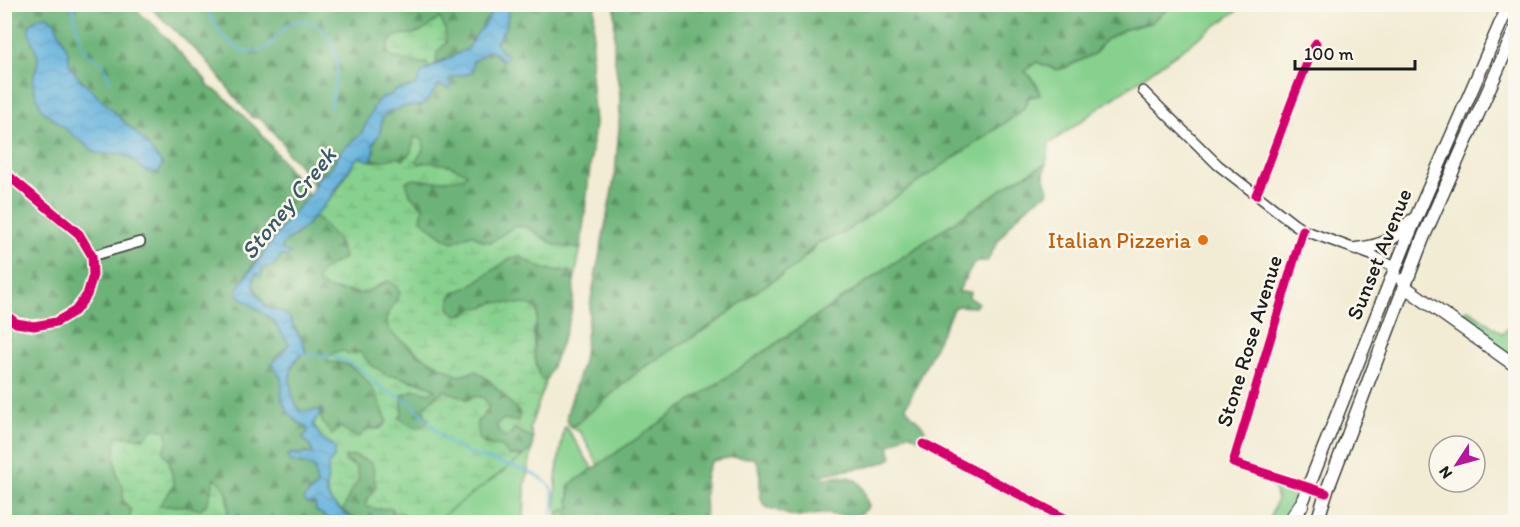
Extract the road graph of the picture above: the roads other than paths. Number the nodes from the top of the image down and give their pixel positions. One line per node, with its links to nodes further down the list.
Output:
1 (1509, 4): 7 (main road, Sunset Avenue)
2 (1515, 28): 13 (main road, Sunset Avenue)
3 (1316, 44): 6 (street)
4 (1143, 91): 6 (street)
5 (4, 172): 11 (street)
6 (1256, 195): 8 (street)
7 (1416, 216): 10 (main road); 12 (main road, Sunset Avenue)
8 (1303, 230): 10 (street); 17 (street, Stone Rose Avenue)
9 (140, 242): 11 (street)
10 (1356, 249): 12 (street)
11 (92, 256): 14 (street)
12 (1396, 268): 13 (main road); 17 (main road, Sunset Avenue)
13 (1405, 287): 15 (main road); 18 (main road, Sunset Avenue)
14 (4, 313)
15 (1515, 366)
16 (923, 444): 20 (street)
17 (1309, 488): 18 (street); 19 (main road, Sunset Avenue)
18 (1326, 493): 23 (main road, Sunset Avenue)
19 (1301, 505): 21 (highway); 22 (main road, Sunset Avenue)
20 (1072, 522)
21 (1290, 522)
22 (1295, 522)
23 (1317, 522)

